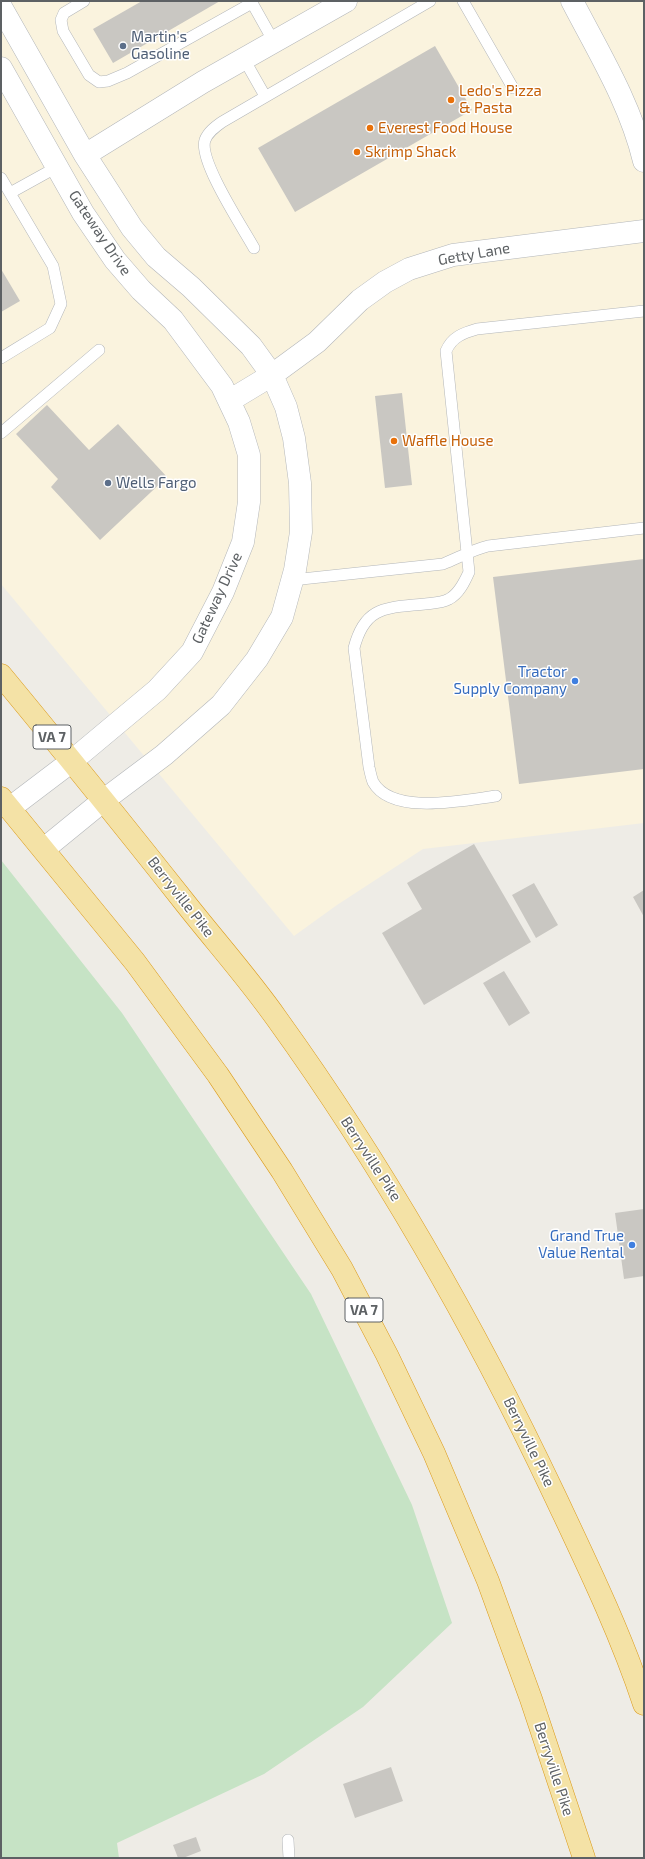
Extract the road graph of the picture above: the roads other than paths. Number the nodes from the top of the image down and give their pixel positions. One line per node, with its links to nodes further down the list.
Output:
1 (84, 1): 6 (lane)
2 (346, 1): 8 (street)
3 (430, 1): 12 (lane)
4 (463, 1): 11 (lane)
5 (572, 1): 14 (street)
6 (251, 2): 8 (lane)
7 (1, 7): 13 (street, Gateway Drive)
8 (274, 42): 9 (street)
9 (244, 59): 12 (lane); 13 (street)
10 (1, 68): 15 (street, Gateway Drive)
11 (513, 88)
12 (265, 96): 19 (lane)
13 (85, 155): 23 (street, Gateway Drive)
14 (644, 160)
15 (57, 167): 17 (lane); 24 (street, Gateway Drive)
16 (1, 178): 17 (lane)
17 (10, 193): 22 (lane)
18 (644, 231): 23 (street, Getty Lane)
19 (254, 248)
20 (644, 311): 27 (lane)
21 (99, 350): 25 (lane)
22 (1, 358)
23 (272, 375): 24 (street, Getty Lane); 28 (street, Gateway Drive)
24 (229, 401): 30 (street, Gateway Drive)
25 (1, 433)
26 (644, 528): 27 (lane)
27 (468, 552): 28 (lane); 31 (lane)
28 (292, 580): 32 (street, Gateway Drive)
29 (1, 675): 30 (highway, Berryville Pike / VA 7)
30 (72, 761): 32 (highway, Berryville Pike / VA 7); 33 (street, Gateway Drive)
31 (496, 796)
32 (104, 800): 34 (street, Gateway Drive); 35 (highway, Berryville Pike / VA 7)
33 (5, 803): 34 (highway, Berryville Pike / VA 7)
34 (44, 849): 39 (highway, Berryville Pike / VA 7)
35 (638, 1666): 36 (highway, Berryville Pike / VA 7)
36 (644, 1704)
37 (288, 1840): 38 (lane)
38 (289, 1858)
39 (584, 1858)

